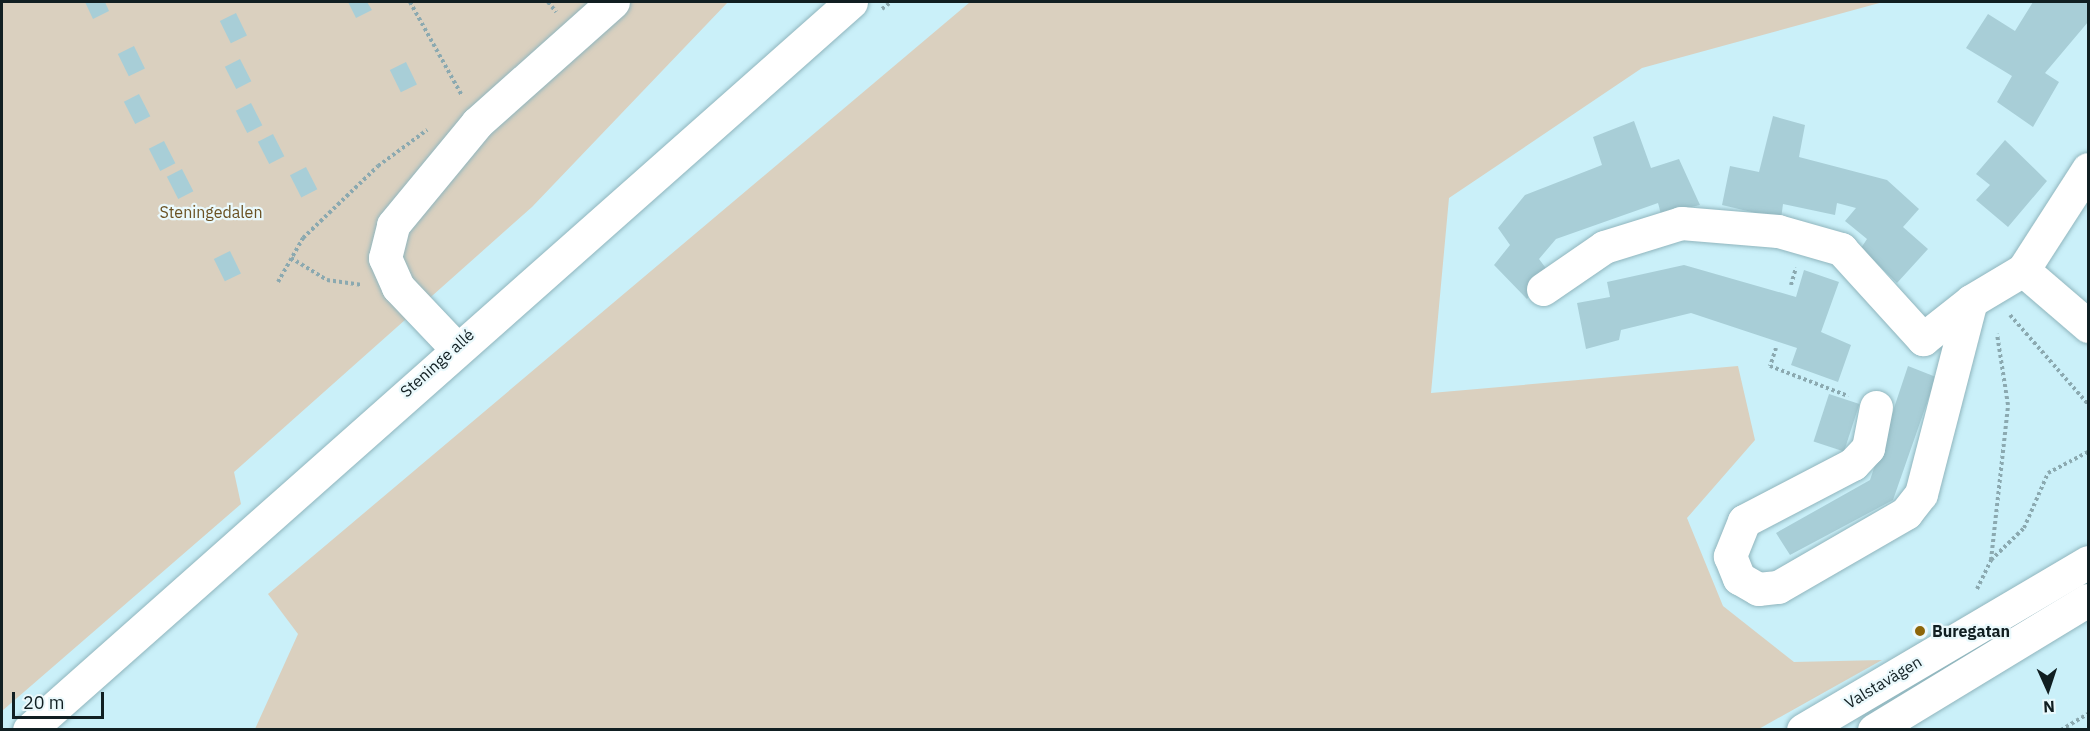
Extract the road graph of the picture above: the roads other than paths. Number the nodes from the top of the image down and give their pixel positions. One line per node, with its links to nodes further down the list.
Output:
1 (613, 2): 8 (street)
2 (851, 2): 8 (street, Steninge allé)
3 (2088, 169): 4 (street)
4 (2023, 270): 6 (street); 7 (street)
5 (1543, 289): 6 (street)
6 (1980, 296): 9 (street)
7 (2088, 326)
8 (455, 347): 12 (street, Steninge allé)
9 (1876, 407)
10 (2088, 562): 13 (street, Valstavägen)
11 (2088, 600): 14 (street)
12 (29, 729)
13 (1803, 729)
14 (1874, 729)

